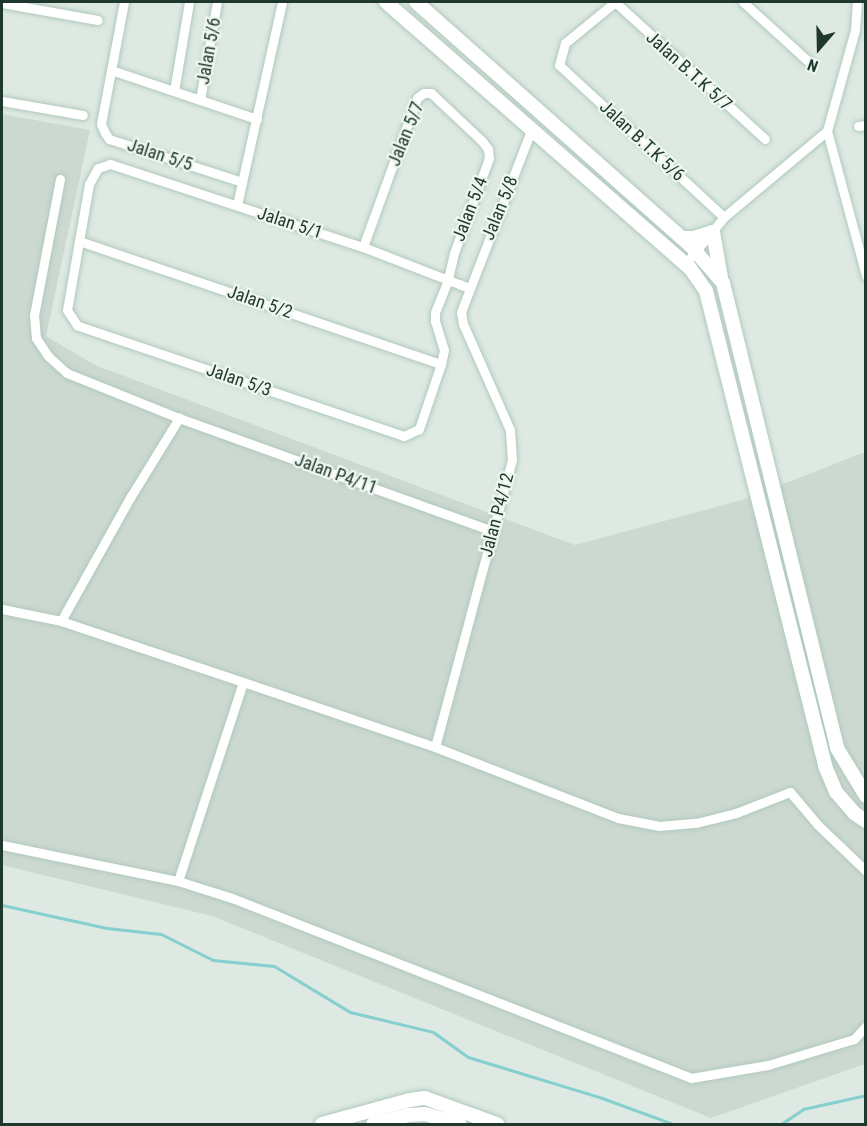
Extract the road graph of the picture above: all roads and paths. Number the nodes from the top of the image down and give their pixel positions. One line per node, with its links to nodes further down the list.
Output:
1 (124, 2): 14 (street, Jalan 5/5)
2 (189, 2): 15 (street)
3 (217, 2): 16 (street, Jalan 5/6)
4 (282, 2): 19 (street)
5 (386, 2): 20 (street)
6 (416, 2): 30 (street)
7 (615, 2): 22 (street, Jalan B.T.K 5/7); 28 (street, Jalan B.T.K 5/6)
8 (743, 2): 13 (street)
9 (857, 2): 12 (street)
10 (2, 3): 11 (street)
11 (97, 20)
12 (860, 29): 21 (street)
13 (809, 63)
14 (111, 70): 15 (street); 26 (street, Jalan 5/5)
15 (174, 91): 16 (street)
16 (200, 100): 19 (street)
17 (2, 101): 18 (street)
18 (82, 115)
19 (257, 119): 26 (street)
20 (532, 128): 34 (street); 38 (street, Jalan 5/8)
21 (827, 131): 28 (street); 35 (street)
22 (765, 139)
23 (482, 141): 32 (street, Jalan 5/7); 36 (street, Jalan 5/4)
24 (110, 164): 27 (street, Jalan 5/1); 31 (street, Jalan 5/3)
25 (60, 179): 40 (street, Jalan P4/11)
26 (242, 182): 27 (street)
27 (237, 205): 32 (street, Jalan 5/1)
28 (724, 217): 29 (street)
29 (712, 232): 30 (street); 33 (street); 37 (street)
30 (682, 238): 33 (street)
31 (79, 241): 39 (street, Jalan 5/2); 39 (street, Jalan 5/3)
32 (363, 247): 36 (street, Jalan 5/1)
33 (697, 252): 34 (street); 37 (street)
34 (685, 264): 47 (street)
35 (866, 276)
36 (448, 280): 38 (street, Jalan 5/1); 39 (street, Jalan 5/3)
37 (723, 283): 46 (street)
38 (469, 288): 41 (street, Jalan P4/12)
39 (441, 364)
40 (179, 418): 41 (street, Jalan P4/11); 43 (street)
41 (493, 531): 45 (street, Jalan P4/12)
42 (2, 609): 43 (street)
43 (61, 621): 44 (street)
44 (243, 682): 45 (street); 50 (street)
45 (435, 747): 49 (street)
46 (866, 796)
47 (866, 821)
48 (2, 845): 50 (street)
49 (866, 871)
50 (178, 881): 51 (street)
51 (866, 1026)
52 (322, 1125): 55 (street)
53 (373, 1125): 54 (street)
54 (460, 1125)
55 (497, 1125)

